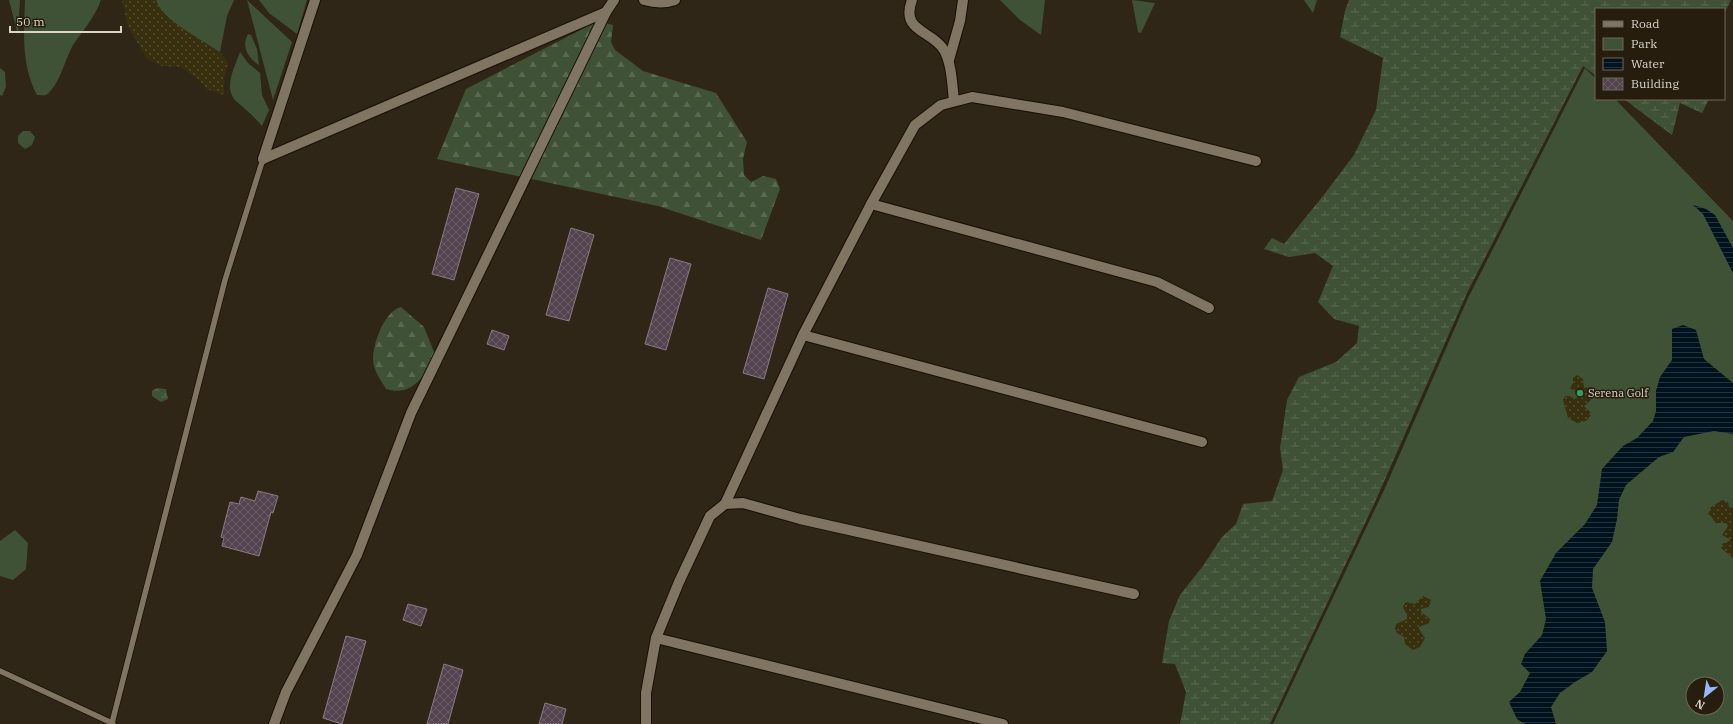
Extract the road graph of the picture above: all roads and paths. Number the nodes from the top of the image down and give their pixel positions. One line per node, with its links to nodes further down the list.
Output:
1 (316, 0): 10 (street)
2 (614, 0): 7 (street)
3 (644, 0): 4 (street)
4 (675, 0)
5 (912, 0): 8 (street)
6 (963, 0): 8 (street)
7 (606, 12): 10 (street); 21 (street)
8 (949, 60): 9 (street)
9 (954, 101): 11 (street); 12 (street)
10 (263, 160): 20 (lane)
11 (1256, 161)
12 (871, 204): 13 (street); 14 (street)
13 (1209, 308)
14 (803, 335): 15 (street); 16 (street)
15 (1202, 442)
16 (725, 504): 17 (street); 18 (street)
17 (1134, 594)
18 (656, 638): 22 (street); 23 (street)
19 (0, 671): 20 (lane)
20 (113, 724)
21 (274, 724)
22 (646, 724)
23 (1003, 724)

